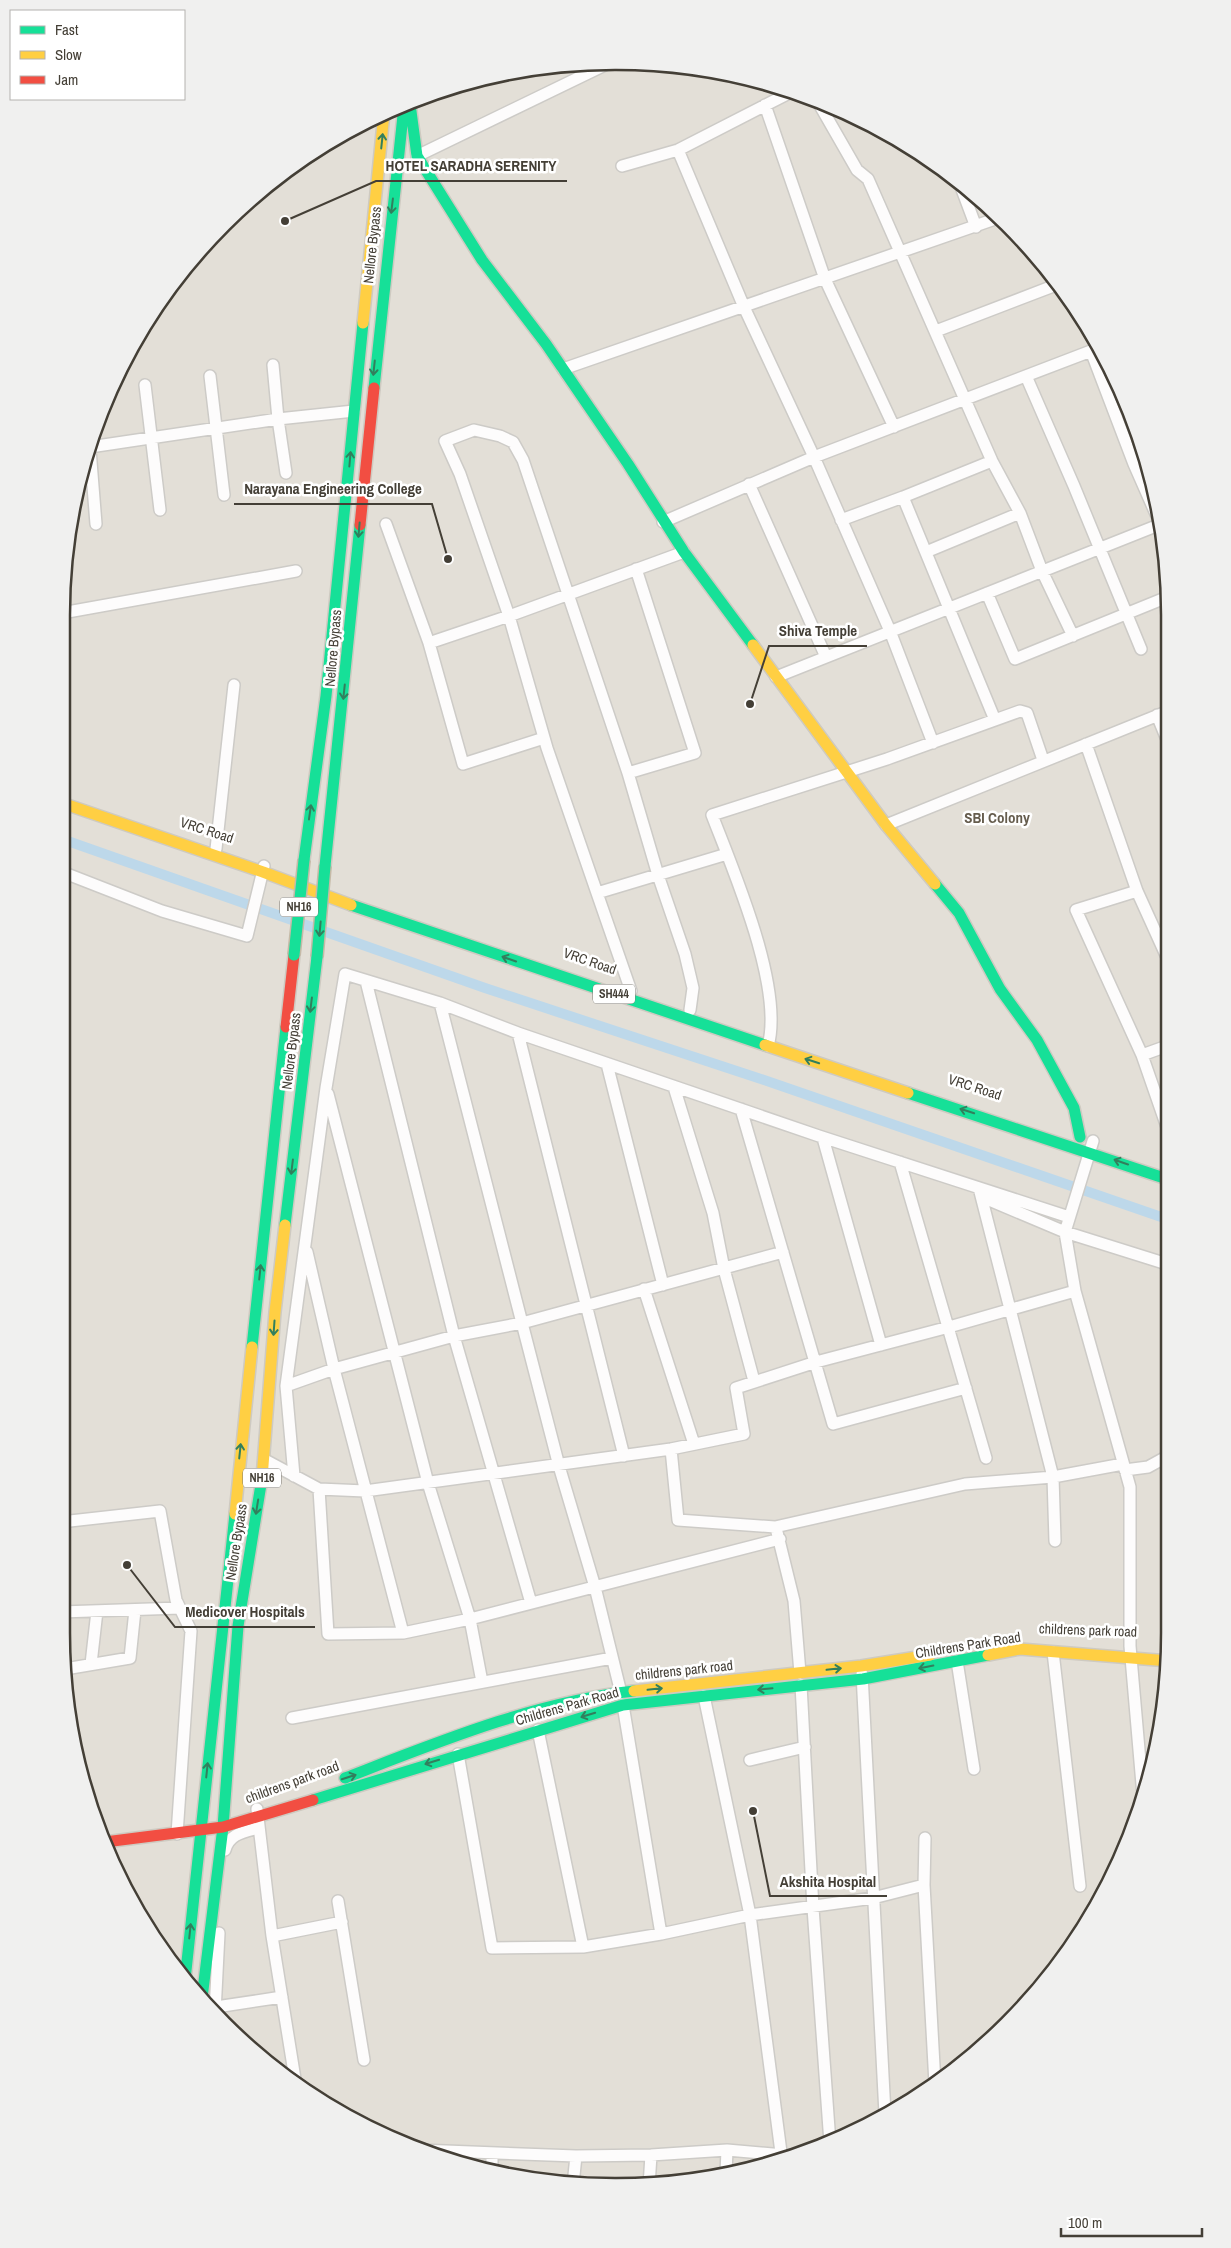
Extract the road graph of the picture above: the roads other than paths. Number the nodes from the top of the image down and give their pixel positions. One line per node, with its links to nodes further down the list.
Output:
1 (592, 71): 9 (street)
2 (781, 96): 3 (street)
3 (765, 105): 8 (street); 15 (street)
4 (411, 110): 9 (main road)
5 (824, 112): 14 (street)
6 (403, 114): 133 (main road, Nellore Bypass / NH16, one-way to 133, bridge)
7 (383, 122): 25 (main road, Nellore Bypass / NH16, one-way to 7)
8 (678, 150): 10 (street); 17 (street)
9 (417, 156): 20 (main road)
10 (622, 166)
11 (965, 197): 13 (street)
12 (991, 221): 13 (street)
13 (976, 226): 14 (street)
14 (901, 252): 15 (street); 18 (street)
15 (825, 279): 17 (street); 27 (street)
16 (1050, 286): 18 (street)
17 (744, 307): 20 (street); 31 (street)
18 (936, 331): 24 (street)
19 (273, 365): 26 (street)
20 (563, 369): 44 (main road)
21 (210, 376): 28 (street)
22 (1026, 376): 24 (street); 34 (street); 48 (street)
23 (145, 385): 29 (street)
24 (966, 399): 27 (street); 32 (street)
25 (354, 411): 26 (street); 180 (main road, Nellore Bypass / NH16, one-way to 25, bridge)
26 (278, 419): 28 (street); 36 (street)
27 (894, 427): 31 (street)
28 (216, 429): 29 (street); 38 (street)
29 (152, 438): 30 (street); 41 (street)
30 (97, 447)
31 (814, 457): 37 (street); 43 (street)
32 (992, 461): 40 (street); 42 (street)
33 (1139, 462): 34 (street)
34 (1134, 464): 39 (street)
35 (91, 466): 45 (street)
36 (286, 473)
37 (749, 484): 44 (street); 65 (street)
38 (224, 495)
39 (1147, 495)
40 (903, 497): 43 (street); 50 (street)
41 (160, 510)
42 (1020, 513): 50 (street); 53 (street)
43 (841, 520): 61 (street)
44 (664, 522): 49 (main road)
45 (96, 524)
46 (386, 524): 63 (street)
47 (1154, 527): 48 (street)
48 (1100, 548): 53 (street); 59 (street)
49 (684, 552): 51 (street); 66 (main road)
50 (926, 552): 57 (street)
51 (636, 569): 55 (street); 75 (street)
52 (296, 571): 58 (street)
53 (1042, 571): 54 (street); 62 (street)
54 (987, 593): 57 (street); 62 (street)
55 (568, 594): 60 (street); 60 (street); 75 (street)
56 (1161, 600): 59 (street)
57 (949, 608): 61 (street); 69 (street)
58 (70, 612)
59 (1126, 613): 62 (street); 64 (street)
60 (509, 616): 63 (street); 70 (street)
61 (890, 631): 65 (street); 71 (street)
62 (1073, 636)
63 (429, 643): 70 (street)
64 (1142, 648)
65 (826, 657): 66 (street)
66 (776, 677): 74 (main road)
67 (234, 685): 79 (street)
68 (1161, 714): 72 (street)
69 (995, 720): 71 (street); 73 (street)
70 (544, 738): 85 (street)
71 (933, 742): 74 (street)
72 (1086, 744): 73 (street); 84 (street)
73 (1044, 760): 78 (street)
74 (846, 772): 78 (main road); 80 (street)
75 (628, 773): 83 (street)
76 (70, 799): 79 (main road, VRC Road / SH444)
77 (70, 807): 81 (main road, SH444)
78 (886, 825): 102 (main road, SH444)
79 (216, 849): 81 (main road, VRC Road / SH444)
80 (727, 854): 83 (street); 92 (street)
81 (264, 868): 82 (street); 88 (main road, VRC Road / SH444); 92 (main road, SH444, one-way to 81)
82 (70, 875)
83 (658, 875): 85 (street); 90 (street)
84 (1137, 891): 86 (street); 94 (street)
85 (597, 893): 88 (street)
86 (1161, 944)
87 (366, 981): 89 (street); 97 (street); 121 (street)
88 (631, 991): 90 (main road, VRC Road / SH444)
89 (440, 1003): 91 (street); 119 (street)
90 (690, 1010): 92 (main road, VRC Road / SH444)
91 (518, 1033): 95 (street); 117 (street)
92 (769, 1041): 98 (main road, VRC Road / SH444); 102 (main road, SH444, one-way to 92)
93 (1161, 1048): 94 (street)
94 (1142, 1055): 100 (street)
95 (607, 1064): 96 (street); 114 (street)
96 (674, 1087): 99 (street); 113 (street)
97 (326, 1088): 110 (street); 123 (street)
98 (988, 1107)
99 (740, 1110): 101 (street); 111 (street)
100 (1161, 1110)
101 (823, 1138): 104 (street); 122 (street)
102 (1095, 1145): 106 (main road, SH444, one-way to 102); 108 (street)
103 (1139, 1157): 105 (main road)
104 (900, 1162): 107 (street); 120 (street)
105 (1161, 1165)
106 (1161, 1176)
107 (980, 1192): 108 (street); 109 (street); 118 (street)
108 (1070, 1212): 109 (street)
109 (1065, 1232): 112 (street); 116 (street)
110 (305, 1244): 125 (street); 127 (street)
111 (783, 1252): 113 (street); 124 (street)
112 (1161, 1262)
113 (724, 1269): 114 (street); 126 (street)
114 (663, 1285): 115 (street)
115 (644, 1289): 117 (street); 129 (street)
116 (1075, 1291): 118 (street); 136 (street)
117 (586, 1304): 119 (street); 131 (street)
118 (1010, 1310): 120 (street); 139 (street)
119 (522, 1323): 121 (street); 135 (street)
120 (950, 1327): 122 (street); 128 (street)
121 (454, 1336): 123 (street); 137 (street)
122 (881, 1345): 124 (street)
123 (395, 1354): 125 (street); 140 (street)
124 (816, 1362): 126 (street); 128 (street)
125 (334, 1370): 127 (street); 142 (street)
126 (754, 1381): 129 (street)
127 (286, 1386): 138 (street)
128 (966, 1388): 132 (street)
129 (694, 1444): 130 (street)
130 (671, 1449): 131 (street); 144 (street)
131 (624, 1456): 135 (street)
132 (986, 1458)
133 (265, 1460): 138 (street); 179 (main road, Nellore Bypass / NH16, one-way to 179)
134 (1161, 1460): 136 (street)
135 (559, 1466): 137 (street); 147 (street)
136 (1124, 1467): 139 (street); 155 (street)
137 (494, 1474): 140 (street); 148 (street)
138 (294, 1476): 141 (street)
139 (1053, 1477): 144 (street); 146 (street)
140 (428, 1483): 142 (street); 153 (street)
141 (319, 1489): 142 (street); 154 (street)
142 (365, 1491): 154 (street)
143 (70, 1521): 149 (street)
144 (776, 1527): 145 (street)
145 (780, 1539): 147 (street); 164 (street)
146 (1055, 1541)
147 (595, 1587): 148 (street); 158 (street)
148 (531, 1603): 153 (street)
149 (180, 1608): 150 (street); 181 (street)
150 (135, 1610): 151 (street); 161 (street)
151 (97, 1611): 152 (street); 161 (street)
152 (70, 1612)
153 (470, 1619): 154 (street); 166 (street)
154 (403, 1633)
155 (1130, 1651): 156 (main road, childrens park road); 157 (main road, Childrens Park Road); 159 (main road, Childrens Park Road); 162 (main road, childrens park road); 177 (street)
156 (1160, 1651)
157 (1053, 1652): 160 (main road, Childrens Park Road); 185 (street)
158 (612, 1658): 166 (street); 168 (street)
159 (1160, 1660)
160 (958, 1661): 165 (main road, Childrens Park Road, one-way to 165); 176 (street)
161 (90, 1664): 163 (street)
162 (861, 1666): 164 (main road, childrens park road, one-way to 162); 165 (street)
163 (71, 1667)
164 (800, 1672): 168 (main road, childrens park road, one-way to 164)
165 (863, 1678): 167 (main road, Childrens Park Road); 186 (street)
166 (482, 1682): 171 (street)
167 (801, 1685): 169 (main road, Childrens Park Road, one-way to 169); 173 (street)
168 (621, 1693): 178 (main road, childrens park road, one-way to 168)
169 (704, 1696): 170 (main road, Childrens Park Road); 189 (street)
170 (623, 1704): 172 (main road, Childrens Park Road, one-way to 172); 191 (street)
171 (292, 1718)
172 (538, 1730): 174 (main road, Childrens Park Road); 193 (street)
173 (804, 1747): 175 (street); 188 (street)
174 (458, 1754): 178 (main road, Childrens Park Road, one-way to 178); 193 (street)
175 (750, 1760)
176 (974, 1769)
177 (1141, 1779)
178 (257, 1818): 179 (main road, childrens park road); 192 (street); 197 (street)
179 (223, 1827): 180 (main road); 195 (main road, Nellore Bypass / NH16)
180 (201, 1830): 181 (main road); 194 (main road, Nellore Bypass / NH16, one-way to 180)
181 (177, 1834): 183 (main road)
182 (925, 1838): 184 (street)
183 (112, 1841)
184 (924, 1885): 186 (street); 201 (street)
185 (1080, 1886)
186 (873, 1898): 188 (street); 202 (street)
187 (338, 1901): 190 (street)
188 (813, 1908): 189 (street); 203 (street)
189 (750, 1915): 191 (street); 205 (street)
190 (342, 1922): 192 (street); 199 (street)
191 (661, 1934): 193 (street)
192 (272, 1936): 196 (street)
193 (583, 1947)
194 (186, 1969)
195 (203, 1990)
196 (282, 1997): 198 (street); 200 (street)
197 (216, 2004)
198 (221, 2009)
199 (364, 2060)
200 (294, 2073)
201 (934, 2075)
202 (885, 2107)
203 (829, 2134)
204 (726, 2150): 208 (street); 209 (street); 212 (street)
205 (781, 2152)
206 (457, 2154): 207 (street)
207 (492, 2154): 210 (street); 211 (street)
208 (651, 2155): 210 (street); 214 (street)
209 (769, 2155)
210 (576, 2156): 213 (street)
211 (492, 2164)
212 (726, 2167)
213 (574, 2176)
214 (650, 2177)

